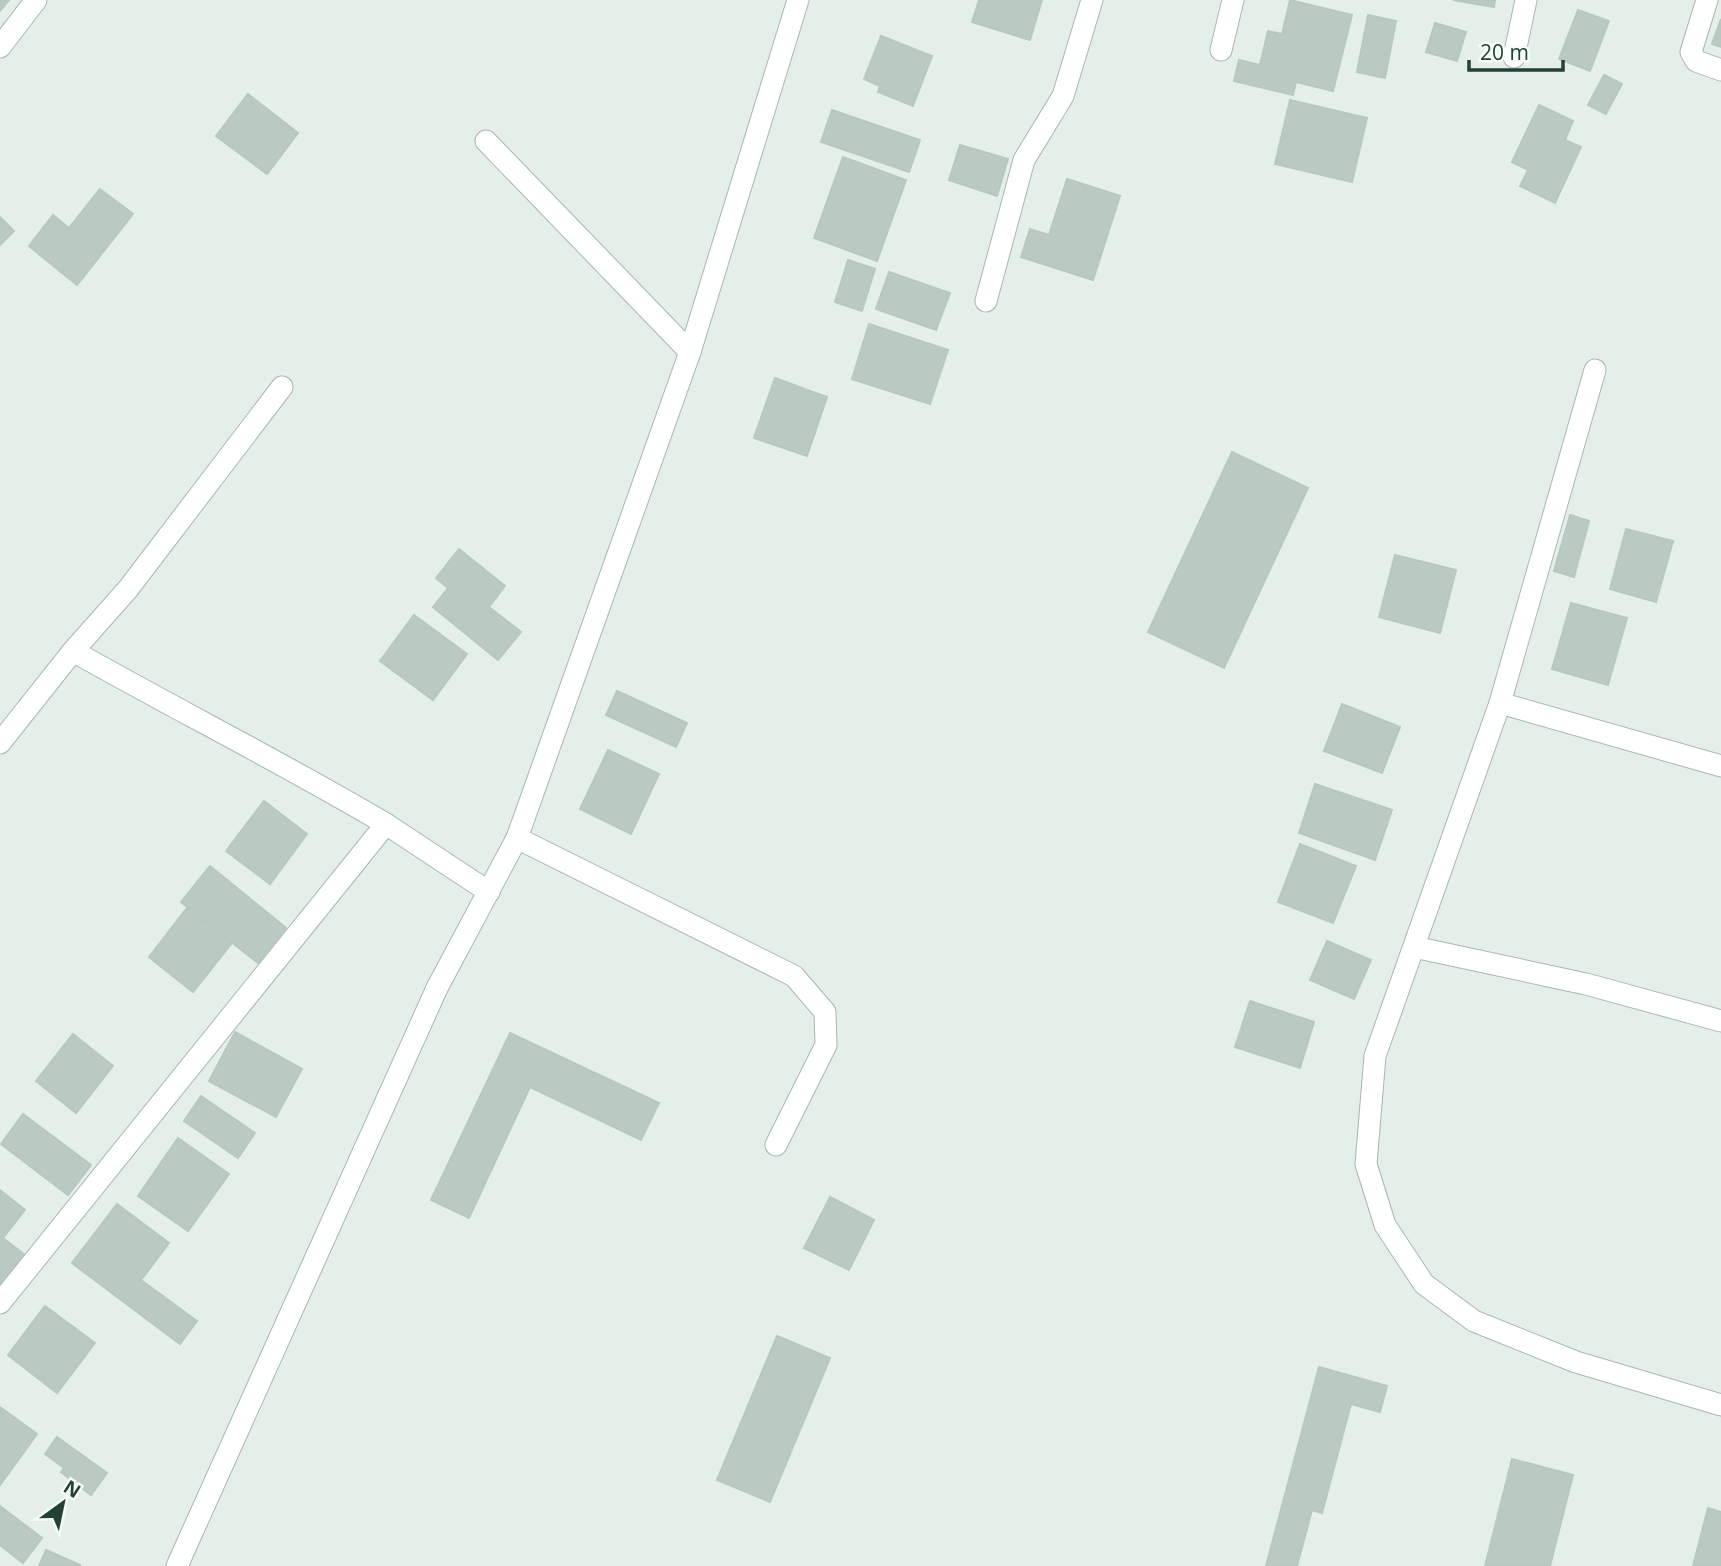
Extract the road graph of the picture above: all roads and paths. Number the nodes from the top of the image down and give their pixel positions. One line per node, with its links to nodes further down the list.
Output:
1 (36, 0): 7 (street)
2 (798, 0): 13 (street)
3 (1092, 0): 12 (street)
4 (1233, 0): 8 (street)
5 (1526, 0): 9 (street)
6 (1707, 0): 10 (street)
7 (0, 47)
8 (1222, 50)
9 (1514, 57)
10 (1721, 70)
11 (486, 141): 13 (street)
12 (986, 301)
13 (690, 352): 21 (street)
14 (1595, 370): 17 (street)
15 (282, 387): 16 (street)
16 (73, 651): 18 (street); 20 (street)
17 (1500, 704): 19 (street); 23 (street)
18 (0, 743)
19 (1721, 766)
20 (386, 824): 22 (street); 26 (street)
21 (517, 838): 22 (street); 25 (street)
22 (489, 892): 28 (street)
23 (1414, 947): 24 (street); 27 (street)
24 (1721, 1021)
25 (776, 1145)
26 (0, 1303)
27 (1721, 1405)
28 (177, 1566)

